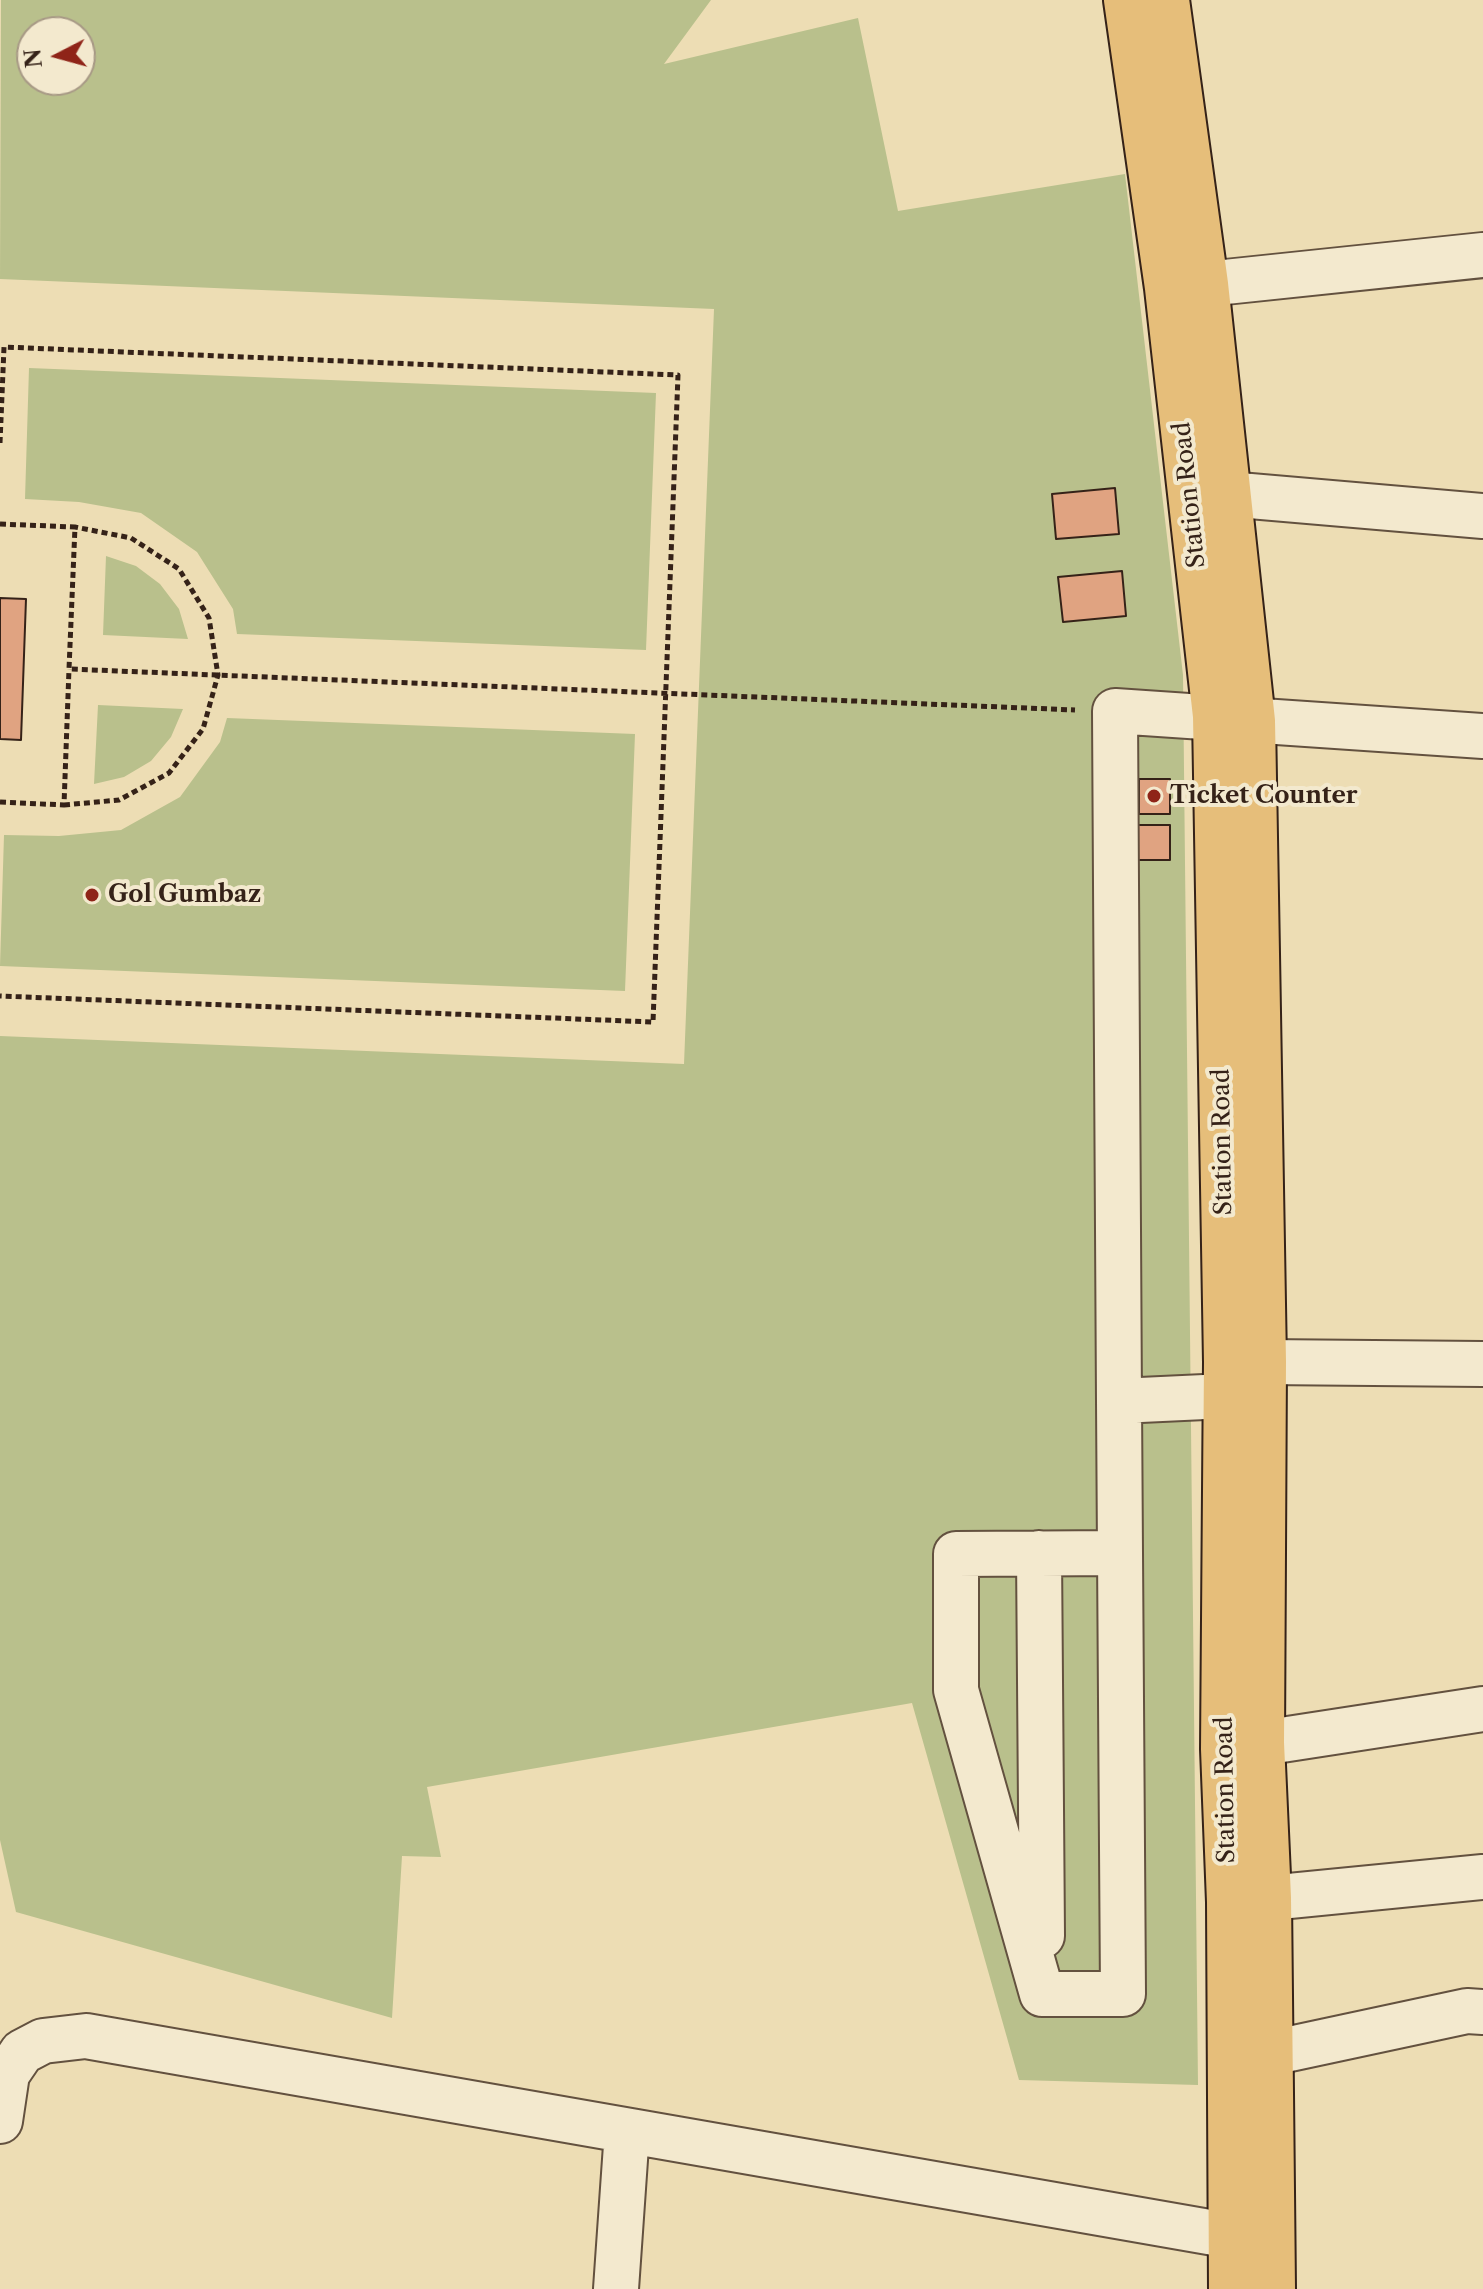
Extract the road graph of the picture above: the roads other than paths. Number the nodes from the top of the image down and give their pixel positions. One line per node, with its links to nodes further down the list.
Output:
1 (1126, 0): 7 (main road, Station Road)
2 (1167, 0): 4 (main road, Station Road)
3 (1483, 255): 4 (street)
4 (1206, 284): 5 (main road, Station Road)
5 (1227, 494): 6 (street); 7 (main road, Station Road)
6 (1483, 516)
7 (1234, 718): 8 (street); 9 (main road, Station Road); 11 (main road, Station Road); 12 (street)
8 (1483, 736)
9 (1264, 1362): 10 (street); 16 (main road, Station Road)
10 (1483, 1364)
11 (1226, 1396): 12 (street); 24 (main road, Station Road)
12 (1119, 1401): 14 (street)
13 (1039, 1553): 14 (street); 19 (street); 19 (street)
14 (1120, 1553): 19 (street)
15 (1483, 1709): 16 (street)
16 (1262, 1743): 18 (main road, Station Road)
17 (1483, 1877): 18 (street)
18 (1269, 1898): 21 (main road, Station Road)
19 (1042, 1994)
20 (1483, 2012): 21 (street)
21 (1271, 2053): 24 (main road, Station Road)
22 (0, 2121): 23 (street)
23 (627, 2131): 24 (street); 25 (street)
24 (1252, 2240): 26 (main road, Station Road); 27 (main road, Station Road)
25 (616, 2289)
26 (1231, 2289)
27 (1273, 2289)

